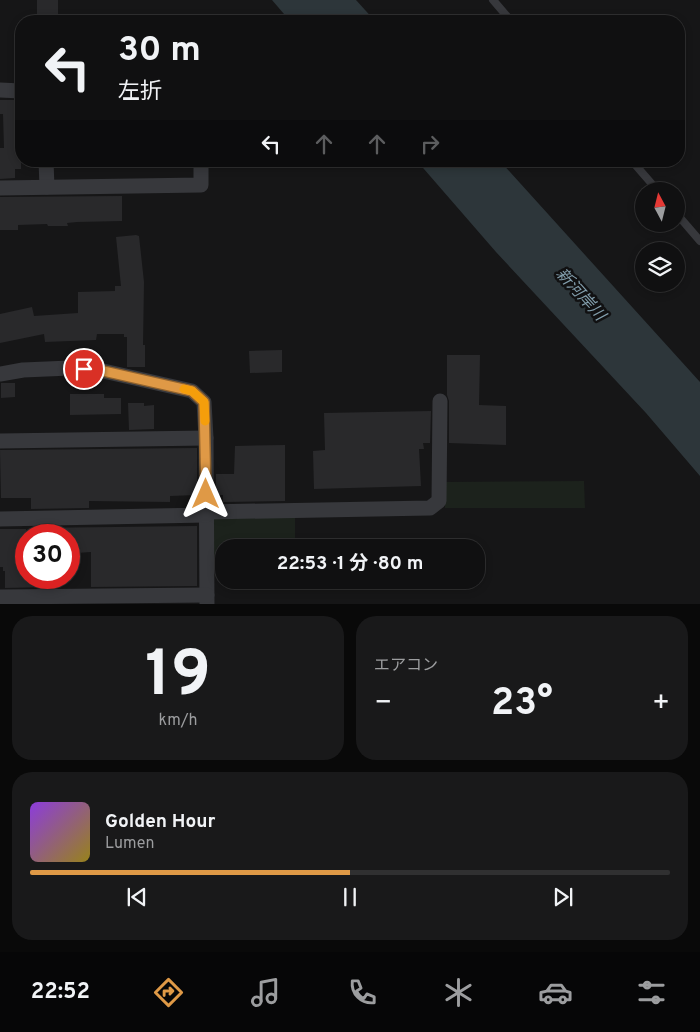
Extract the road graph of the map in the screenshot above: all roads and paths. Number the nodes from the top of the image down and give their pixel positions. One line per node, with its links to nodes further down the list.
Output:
1 (493, 0): 2 (lane)
2 (506, 15)
3 (0, 90): 4 (street)
4 (15, 90)
5 (46, 167): 9 (street)
6 (201, 167): 9 (street)
7 (637, 167): 8 (lane)
8 (650, 182)
9 (46, 187): 10 (street)
10 (0, 188)
11 (685, 223): 12 (lane)
12 (700, 240)
13 (0, 374): 15 (street)
14 (440, 401): 17 (street)
15 (206, 438): 16 (street); 17 (street)
16 (0, 441)
17 (206, 514): 18 (street); 21 (street)
18 (0, 518)
19 (0, 597): 20 (street)
20 (117, 600): 21 (street)
21 (207, 600)

